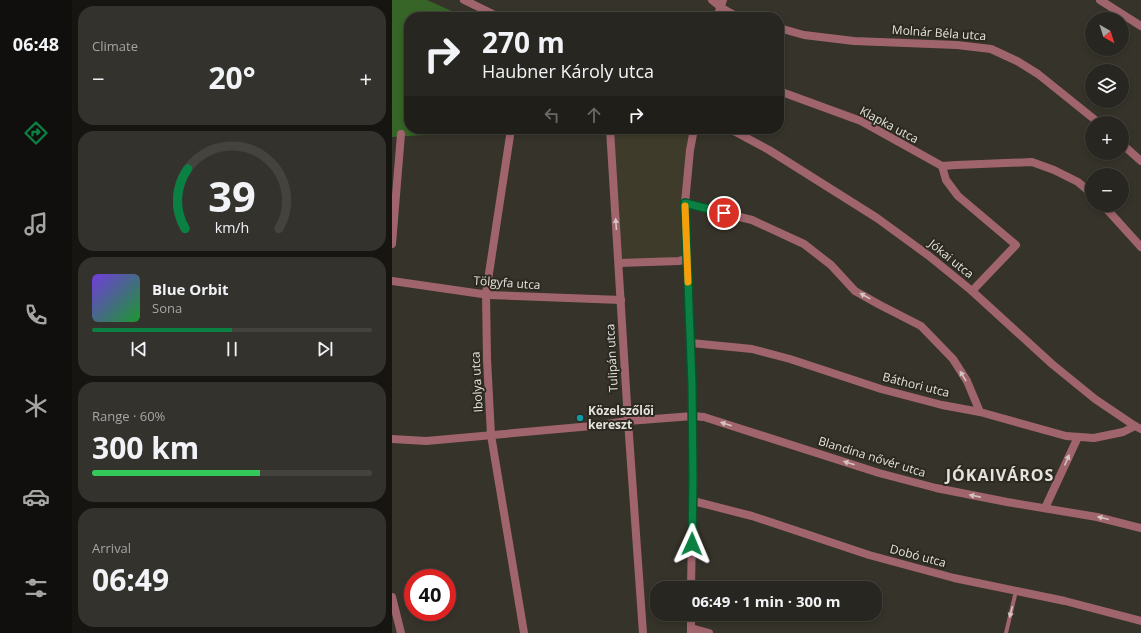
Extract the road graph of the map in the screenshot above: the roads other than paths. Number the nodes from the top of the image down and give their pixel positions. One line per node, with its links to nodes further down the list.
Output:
1 (464, 0): 5 (street)
2 (712, 0): 4 (street)
3 (1100, 0): 7 (street)
4 (721, 3): 6 (street)
5 (489, 12)
6 (731, 12)
7 (1141, 26)
8 (784, 29): 10 (street, Molnár Béla utca)
9 (784, 93): 18 (street, Klapka utca)
10 (1090, 116)
11 (401, 134): 22 (street)
12 (510, 134): 28 (street, Ibolya utca)
13 (610, 134): 25 (street, Tulipán utca, one-way to 13)
14 (693, 134): 20 (street)
15 (739, 134): 27 (street, Jókai utca)
16 (1129, 150): 17 (street)
17 (1141, 161)
18 (942, 166): 19 (street); 27 (street)
19 (1085, 188)
20 (685, 203): 24 (street); 31 (street, one-way to 20)
21 (1109, 212): 23 (street)
22 (392, 244)
23 (1141, 247)
24 (687, 259): 25 (street); 30 (street)
25 (619, 263): 29 (street, Tulipán utca)
26 (392, 281): 28 (street, Tölgyfa utca)
27 (972, 291): 34 (street, Jókai utca)
28 (486, 295): 29 (street, Tölgyfa utca); 35 (street, Ibolya utca)
29 (621, 300): 33 (street, Tulipán utca)
30 (691, 343): 31 (street, Báthori utca); 32 (street)
31 (980, 412): 36 (street, Báthori utca)
32 (693, 416): 33 (street, Blandina nővér utca); 38 (street); 39 (street, Blandina nővér utca, one-way to 32)
33 (628, 421): 35 (street, Blandina nővér utca); 48 (street, Tulipán utca)
34 (1138, 427): 36 (street, Báthori utca)
35 (491, 435): 37 (street, Blandina nővér utca); 47 (street, Ibolya utca)
36 (1078, 437): 39 (street, one-way to 36)
37 (392, 439)
38 (693, 501): 41 (street); 42 (street, Dobó utca)
39 (1045, 508): 40 (street, Blandina nővér utca, one-way to 39)
40 (1141, 528)
41 (691, 581)
42 (1016, 591): 44 (street, Dobó utca); 50 (lane, one-way to 50)
43 (392, 597): 46 (street)
44 (1141, 621)
45 (691, 631): 49 (street)
46 (401, 633)
47 (524, 633)
48 (643, 633)
49 (709, 633)
50 (1006, 633)

